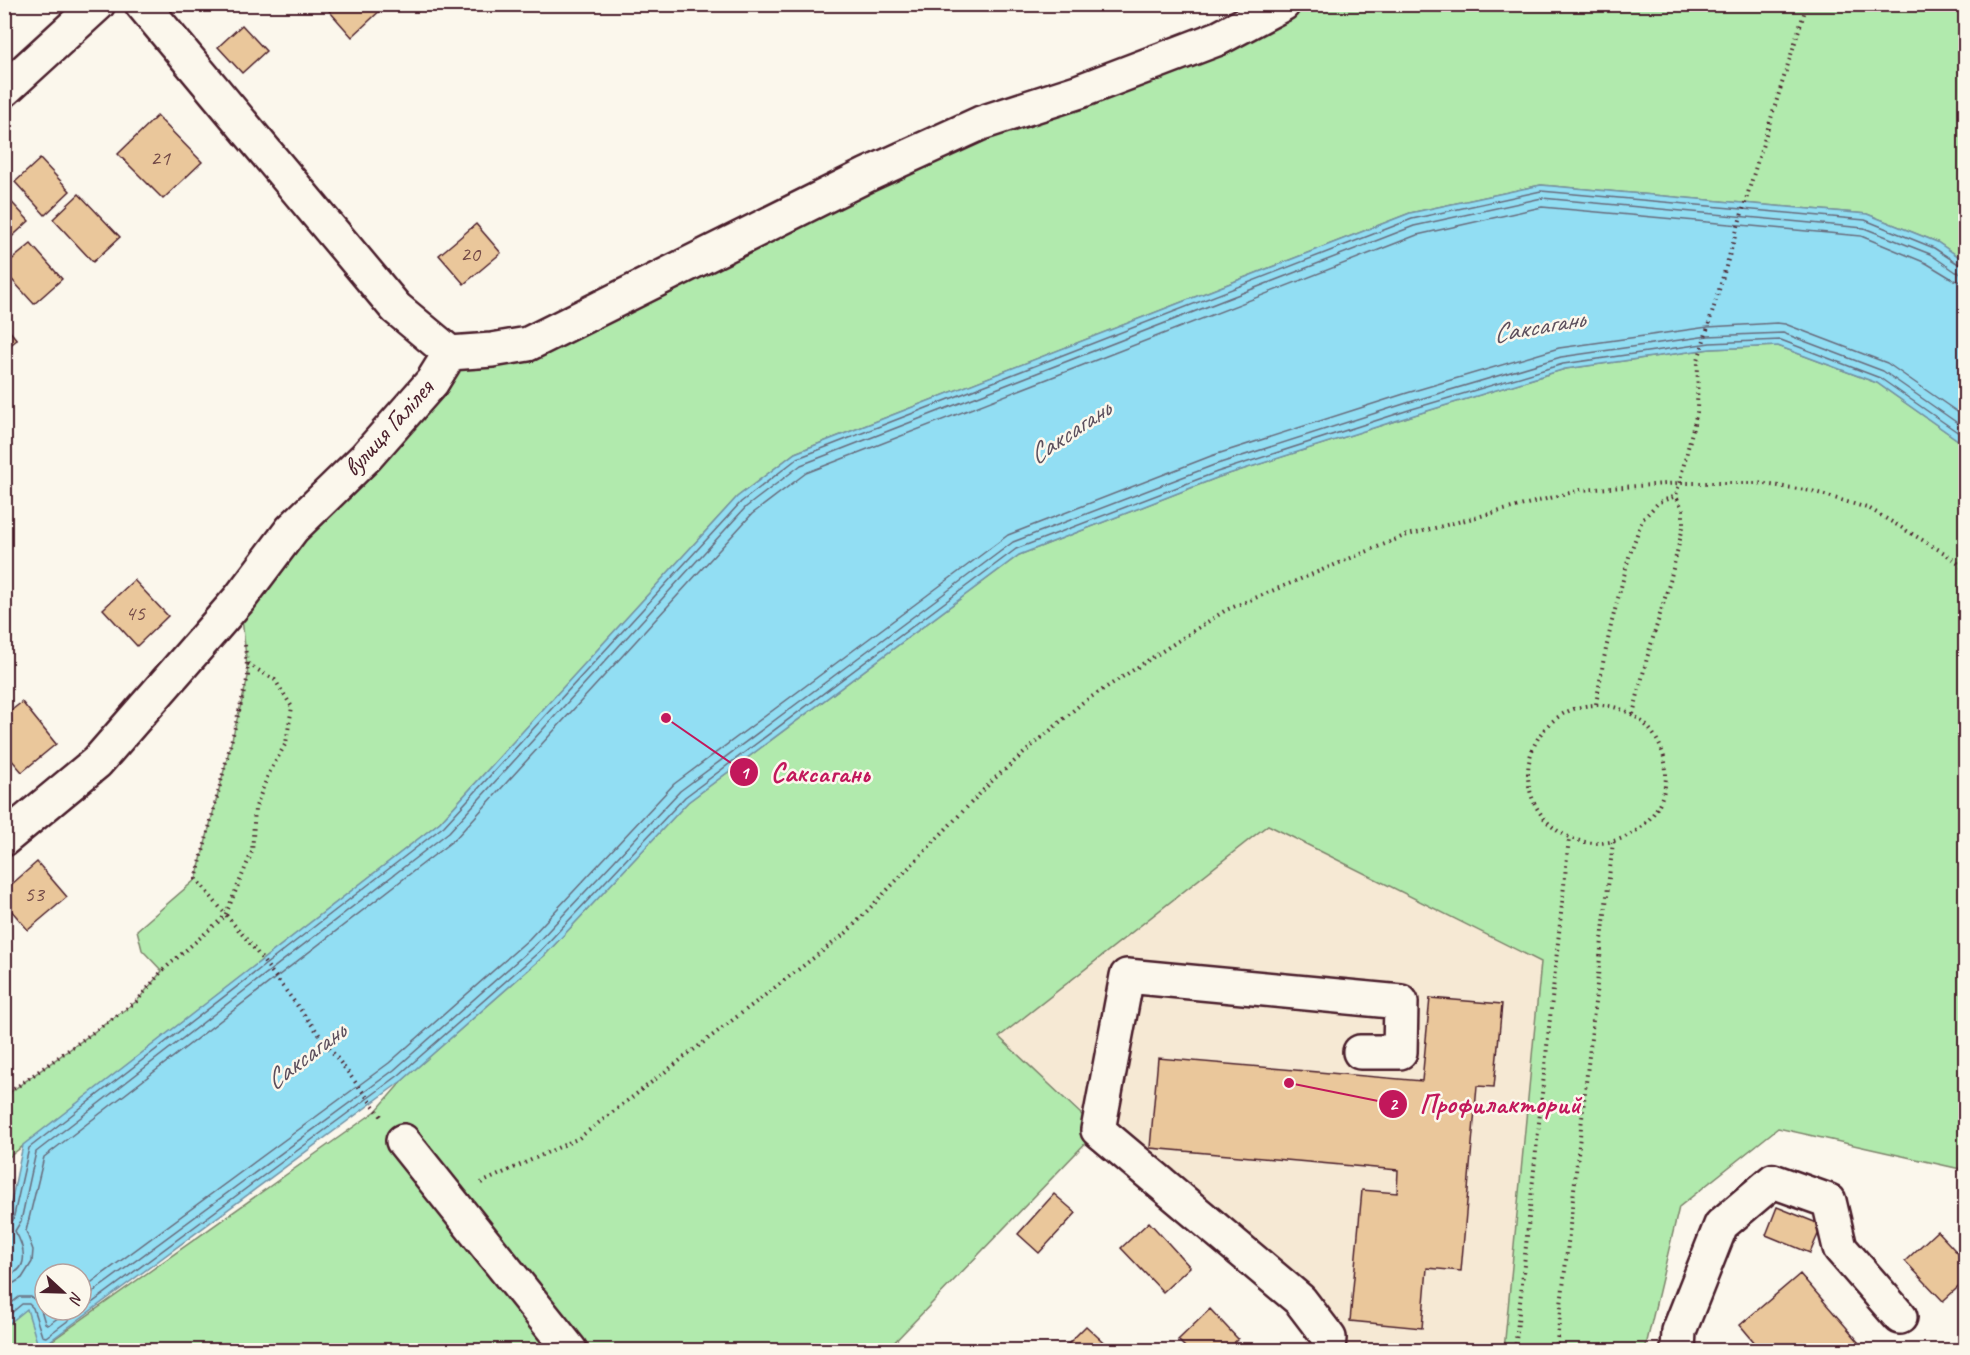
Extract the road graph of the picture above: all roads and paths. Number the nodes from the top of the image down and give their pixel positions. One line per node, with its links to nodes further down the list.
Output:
1 (98, 4): 5 (street)
2 (142, 4): 6 (street, вулиця Галілея)
3 (1283, 4): 6 (street)
4 (1807, 4): 7 (path)
5 (4, 90)
6 (450, 353): 15 (street, вулиця Галілея)
7 (1680, 483): 8 (path); 9 (path); 21 (path)
8 (1676, 496): 12 (path); 13 (path)
9 (1965, 570)
10 (248, 664): 17 (path)
11 (248, 676): 17 (path)
12 (1596, 704): 13 (path); 14 (path)
13 (1633, 714): 16 (path)
14 (1569, 838): 16 (path); 25 (path)
15 (4, 839)
16 (1613, 842): 26 (path)
17 (225, 916): 19 (path); 20 (path)
18 (1360, 1052): 24 (street)
19 (4, 1096)
20 (403, 1141): 21 (street)
21 (447, 1198): 23 (street)
22 (1900, 1317): 27 (street)
23 (570, 1350)
24 (1328, 1350)
25 (1515, 1350)
26 (1556, 1350)
27 (1678, 1350)

